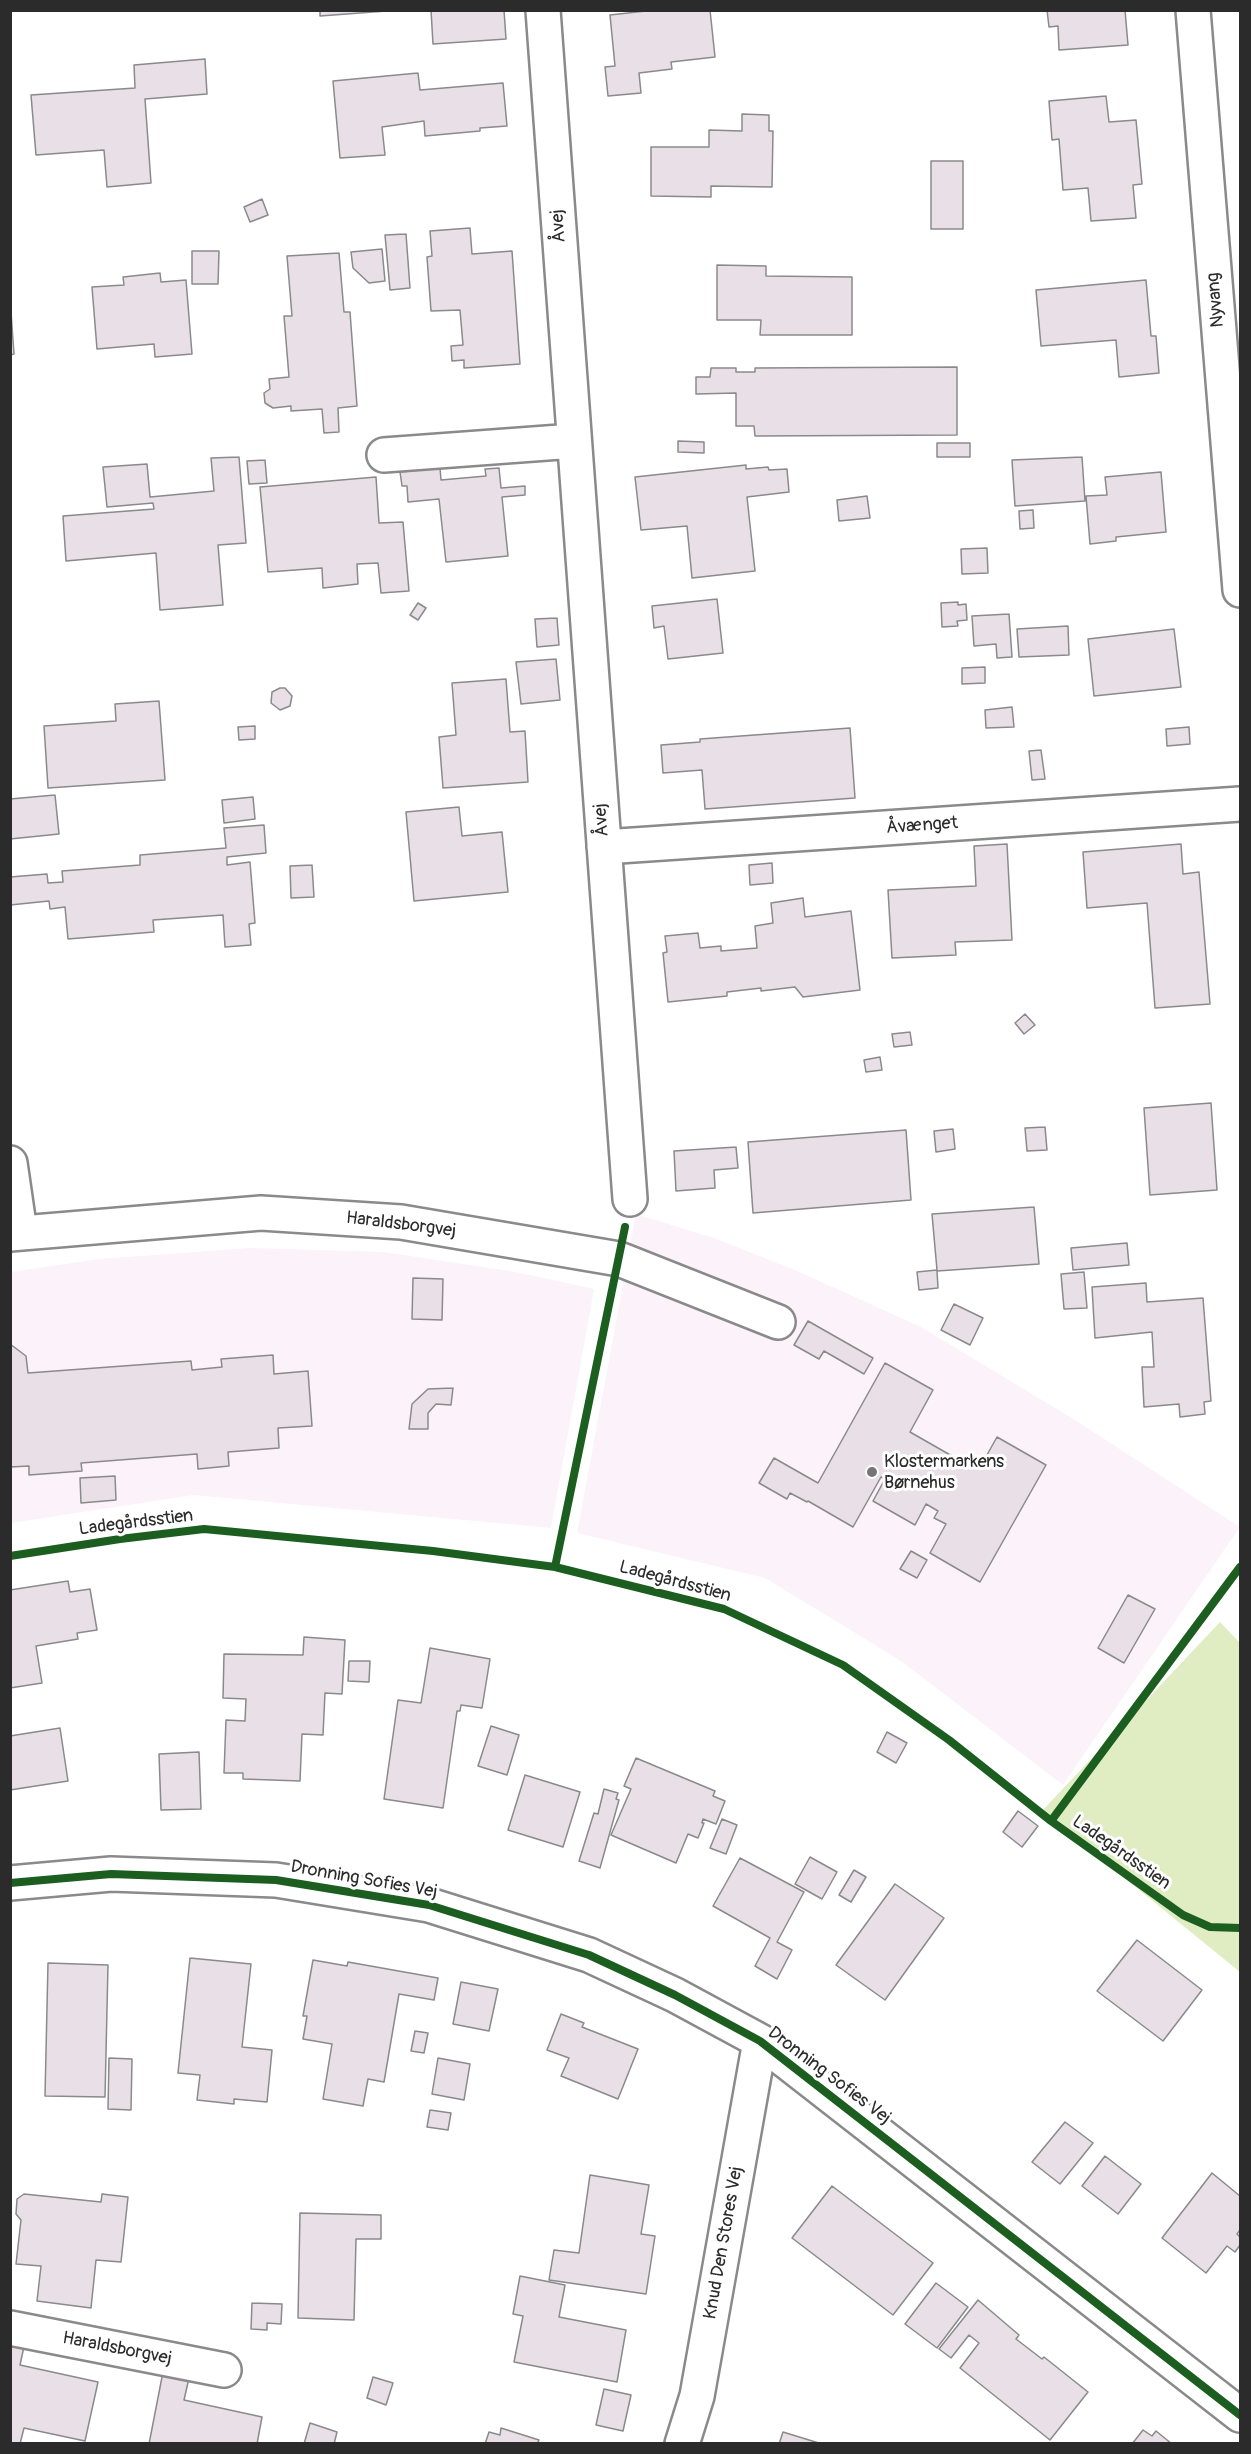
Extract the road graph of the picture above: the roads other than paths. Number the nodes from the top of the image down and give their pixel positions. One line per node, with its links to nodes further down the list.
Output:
1 (543, 10): 3 (street, Åvej)
2 (1192, 10): 5 (street, Nyvang)
3 (574, 441): 4 (street); 7 (street, Åvej)
4 (384, 455)
5 (1240, 590)
6 (1240, 804): 7 (street, Åvænget)
7 (604, 847): 9 (street, Åvej)
8 (10, 1162): 10 (street)
9 (630, 1199)
10 (15, 1233): 11 (street, Haraldsborgvej)
11 (778, 1322)
12 (10, 1882): 13 (street, Dronning Sofies Vej)
13 (760, 2041): 16 (street, Dronning Sofies Vej); 17 (street, Knud Den Stores Vej)
14 (10, 2328): 15 (street, Haraldsborgvej)
15 (224, 2370)
16 (1240, 2415)
17 (682, 2444)

